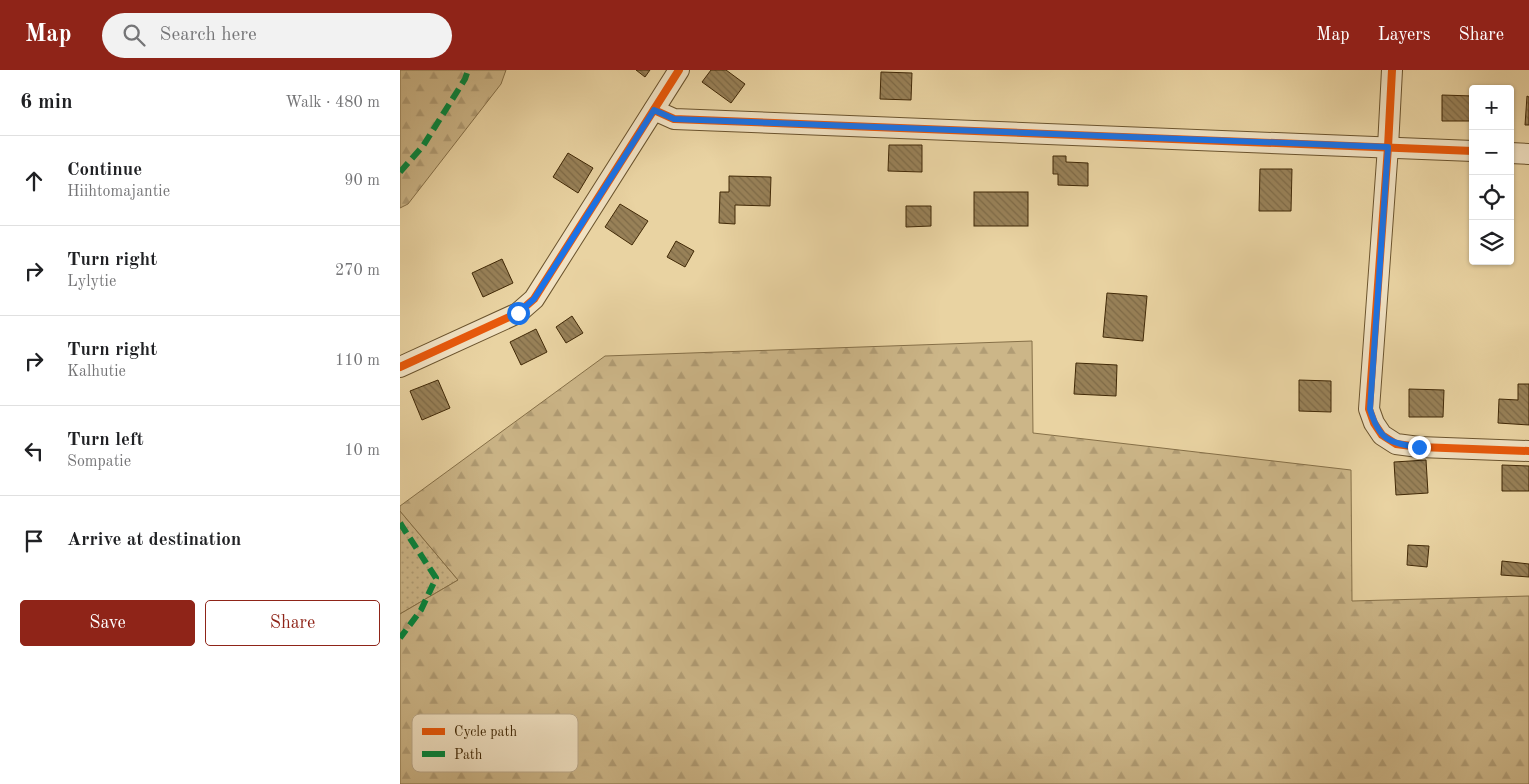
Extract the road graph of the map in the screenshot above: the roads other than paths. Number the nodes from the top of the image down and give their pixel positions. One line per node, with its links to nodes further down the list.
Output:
1 (679, 70): 3 (street)
2 (1392, 70): 4 (street)
3 (654, 110): 4 (street); 8 (street)
4 (1388, 147): 5 (street); 9 (street)
5 (1469, 151)
6 (1514, 153): 7 (street)
7 (1529, 154)
8 (400, 367)
9 (1529, 451)

